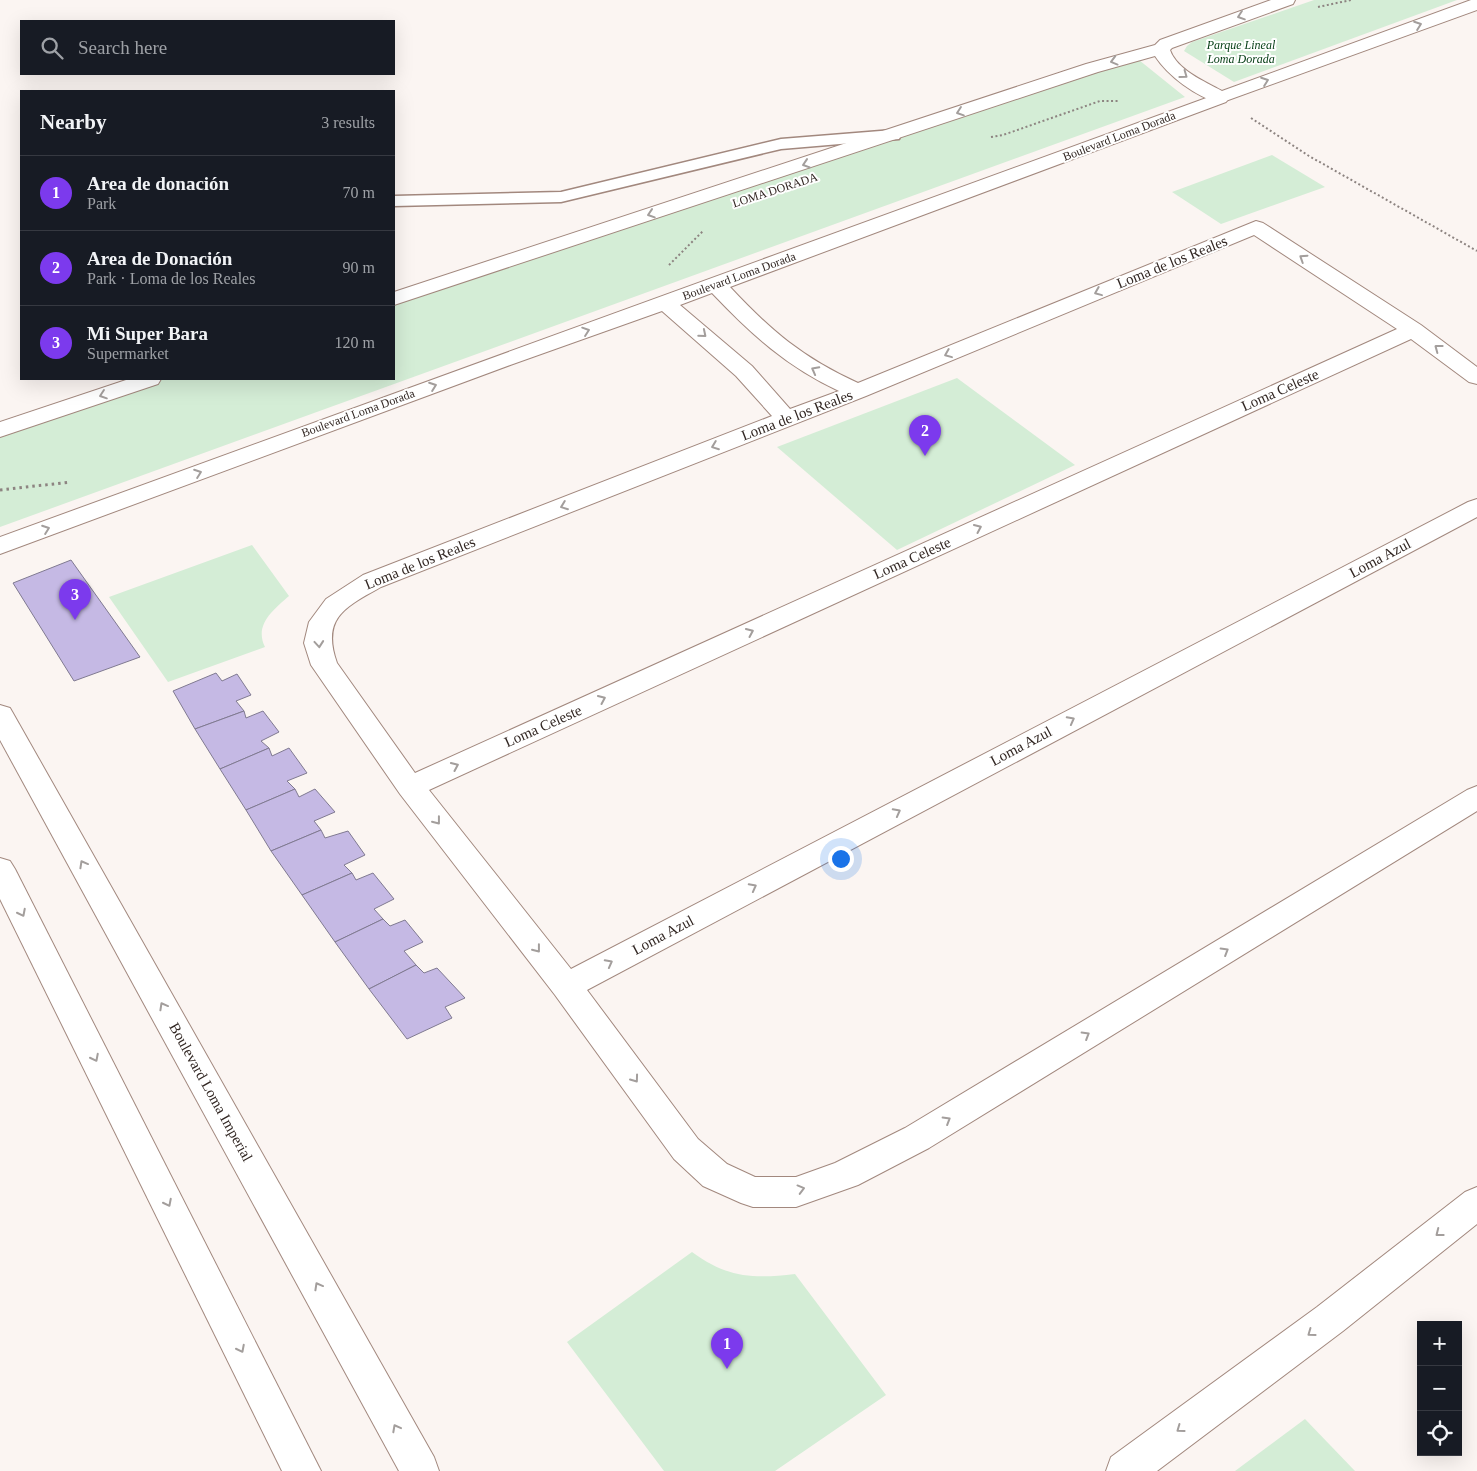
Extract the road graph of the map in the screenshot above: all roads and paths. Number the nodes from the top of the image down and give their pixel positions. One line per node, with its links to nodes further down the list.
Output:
1 (1287, 0): 3 (street, one-way to 3)
2 (1477, 4): 4 (street, Boulevard Loma Dorada, one-way to 2)
3 (1164, 46): 4 (street, one-way to 4); 6 (street, one-way to 6)
4 (1220, 98): 10 (path); 12 (street, Boulevard Loma Dorada)
5 (1100, 101): 7 (path)
6 (893, 135): 8 (lane); 13 (street, one-way to 13)
7 (984, 138)
8 (395, 201)
9 (706, 229): 11 (path)
10 (1477, 251)
11 (667, 268)
12 (716, 285): 14 (street, Boulevard Loma Dorada); 18 (street, one-way to 12)
13 (395, 298)
14 (665, 303): 19 (street, one-way to 19); 22 (street, Boulevard Loma Dorada, one-way to 14)
15 (1413, 330): 16 (street, one-way to 15); 18 (street, Loma de los Reales, one-way to 18); 24 (street, Loma Celeste, one-way to 15)
16 (1477, 377)
17 (147, 380): 20 (street, one-way to 20)
18 (858, 391): 19 (street, Loma de los Reales)
19 (786, 419): 24 (street, Loma de los Reales, one-way to 24)
20 (0, 430)
21 (1477, 508): 27 (street, Loma Azul, one-way to 21)
22 (0, 546)
23 (0, 715): 30 (street, Boulevard Loma Imperial, one-way to 23)
24 (410, 786): 27 (street, one-way to 27)
25 (1477, 797): 27 (street, one-way to 25)
26 (0, 870): 29 (street, one-way to 29)
27 (566, 986)
28 (1477, 1202): 31 (street, one-way to 31)
29 (302, 1471)
30 (420, 1471)
31 (1125, 1471)

